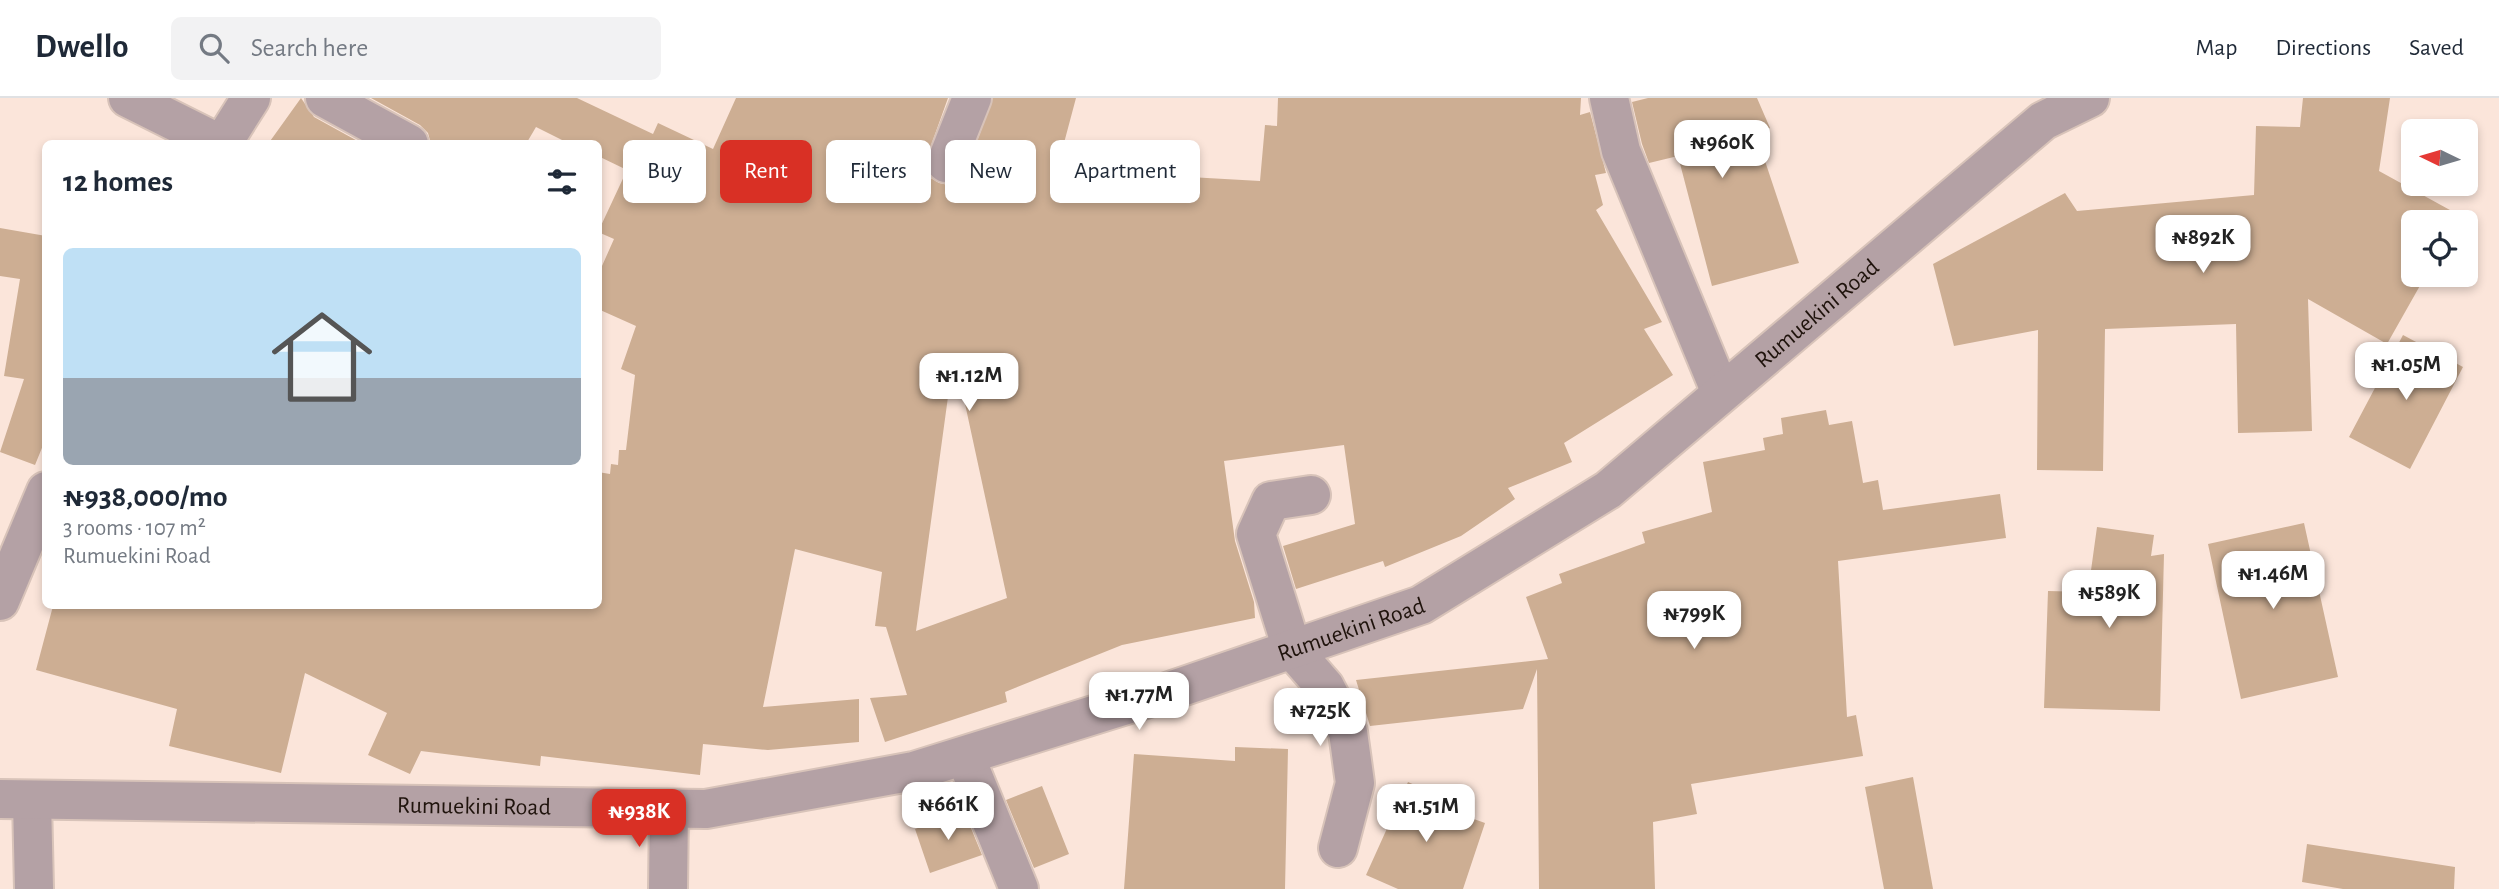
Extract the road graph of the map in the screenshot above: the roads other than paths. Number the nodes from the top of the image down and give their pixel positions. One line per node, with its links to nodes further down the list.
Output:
1 (128, 98): 7 (street)
2 (251, 98): 8 (street)
3 (325, 98): 9 (street)
4 (972, 98): 10 (street)
5 (1609, 98): 11 (street)
6 (2090, 98): 11 (street, Rumuekini Road)
7 (213, 140)
8 (224, 140)
9 (403, 140)
10 (955, 140)
11 (1721, 393): 15 (street, Rumuekini Road)
12 (1311, 495): 15 (street)
13 (42, 501): 14 (street)
14 (0, 601)
15 (1292, 649): 16 (street, Rumuekini Road); 19 (street)
16 (965, 756): 18 (street, Rumuekini Road); 22 (street)
17 (16, 799): 18 (street, Rumuekini Road); 20 (street)
18 (669, 809): 21 (street)
19 (1338, 848)
20 (34, 889)
21 (668, 889)
22 (1019, 889)

